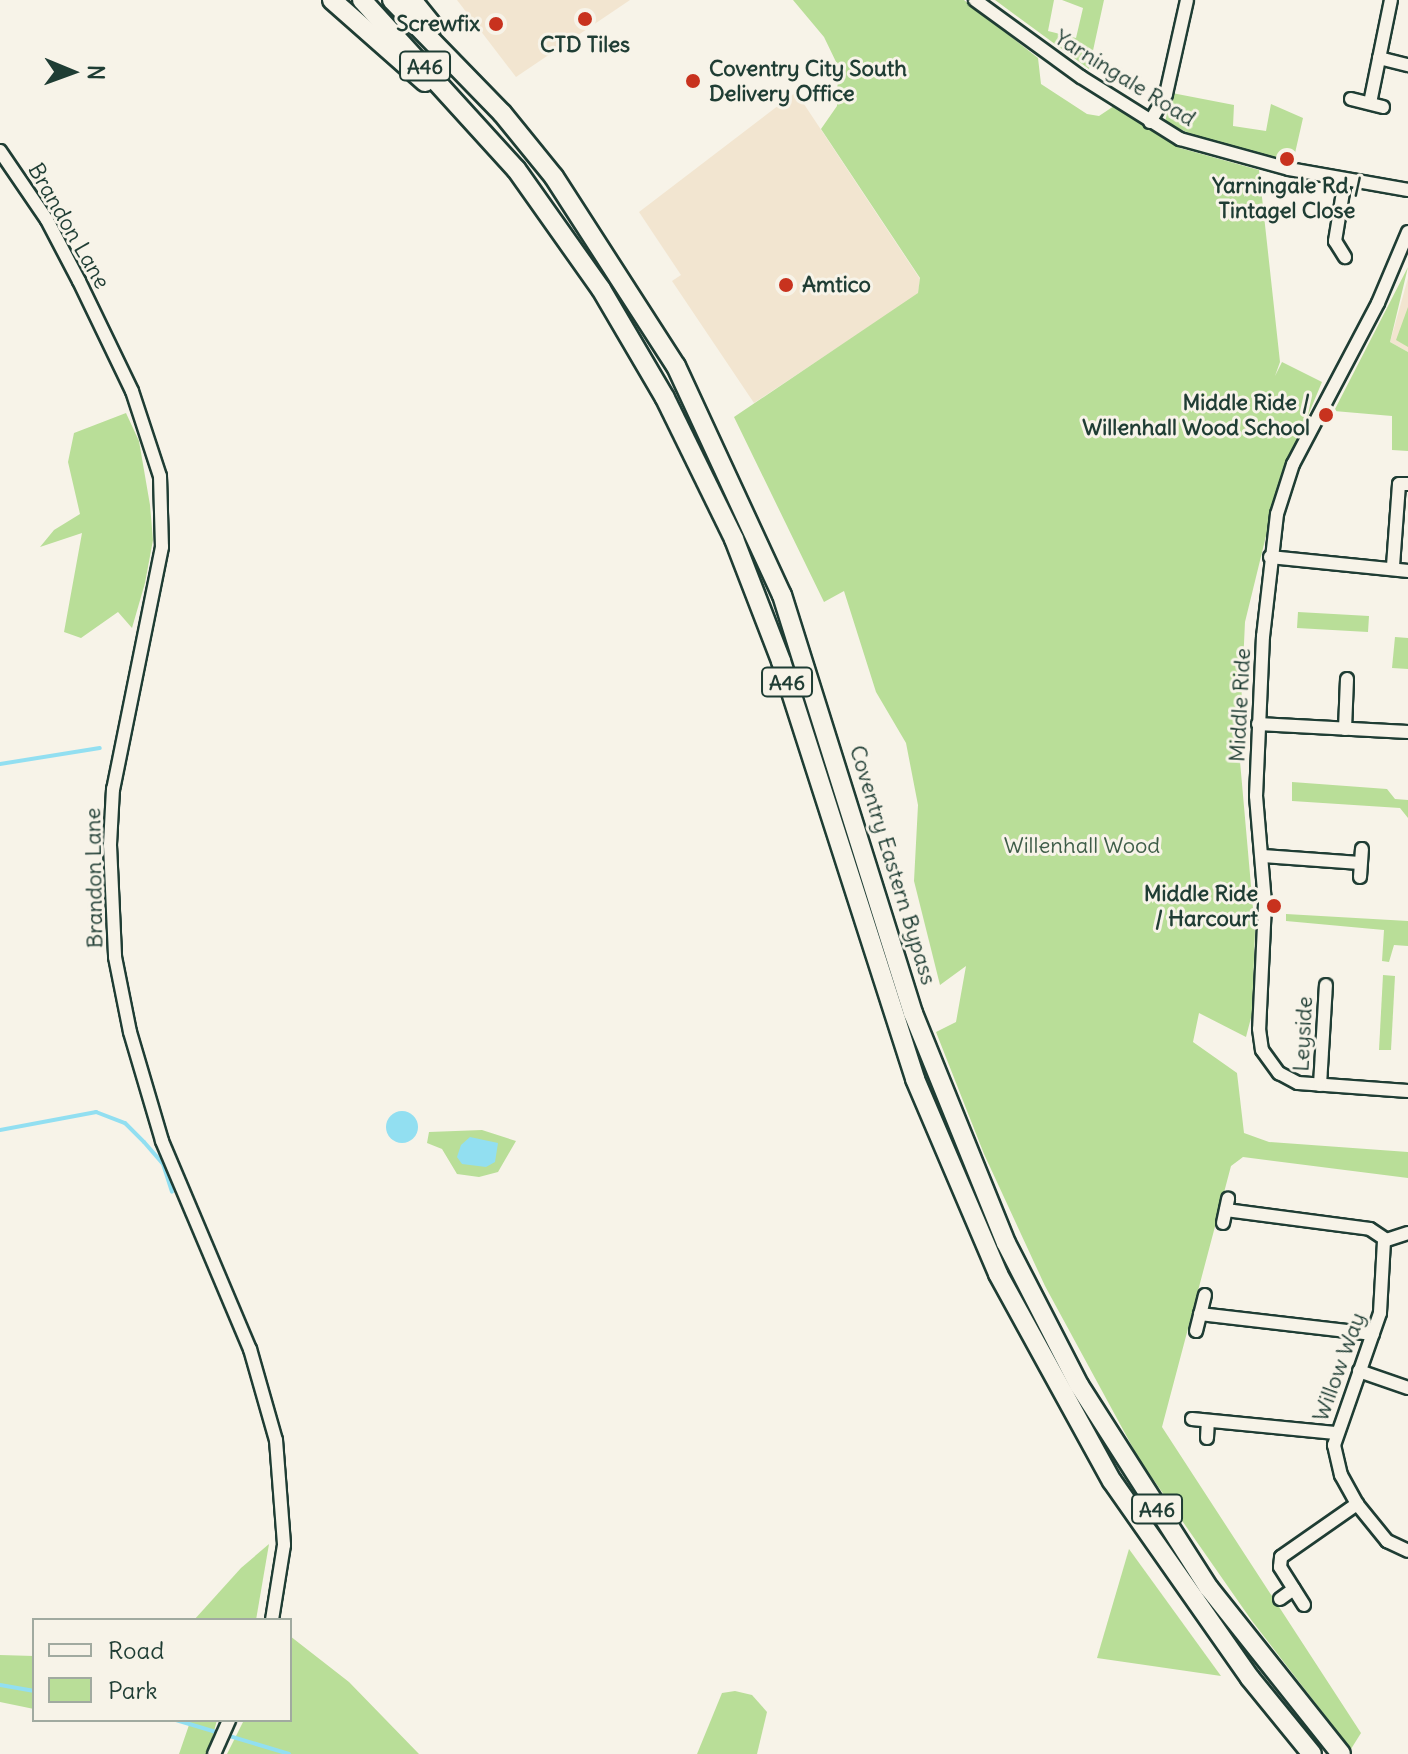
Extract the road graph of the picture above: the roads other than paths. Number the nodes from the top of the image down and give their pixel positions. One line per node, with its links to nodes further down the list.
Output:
1 (332, 0): 14 (highway)
2 (362, 0): 14 (highway, Coventry Eastern Bypass / A46)
3 (392, 0): 12 (highway, Coventry Eastern Bypass / A46)
4 (412, 0): 12 (highway)
5 (975, 0): 13 (street, Yarningale Road)
6 (1187, 0): 13 (street)
7 (1390, 0): 8 (street); 9 (street)
8 (1405, 4)
9 (1379, 58): 10 (street); 11 (street)
10 (1408, 65)
11 (1351, 99)
12 (502, 113): 55 (highway, Coventry Eastern Bypass / A46)
13 (1150, 122): 16 (street, Yarningale Road)
14 (485, 134): 54 (highway, Coventry Eastern Bypass / A46)
15 (0, 151): 51 (street, Brandon Lane)
16 (1345, 180): 17 (street, Yarningale Road); 19 (street)
17 (1408, 190)
18 (1408, 232): 21 (street, Middle Ride)
19 (1345, 257)
20 (1408, 484): 22 (street)
21 (1270, 557): 22 (street); 25 (street, Middle Ride)
22 (1393, 566): 23 (street)
23 (1408, 571)
24 (1347, 679): 26 (street)
25 (1258, 724): 26 (street); 28 (street, Middle Ride)
26 (1345, 729): 27 (street)
27 (1408, 732)
28 (1263, 856): 29 (street); 31 (street, Middle Ride)
29 (1360, 877)
30 (1326, 985): 31 (street, Leyside)
31 (1320, 1085): 32 (street, Middle Ride)
32 (1408, 1091)
33 (1223, 1223): 35 (street)
34 (1408, 1233): 35 (street)
35 (1385, 1239): 39 (street, Willow Way)
36 (1205, 1295): 37 (street)
37 (1200, 1314): 38 (street); 39 (street)
38 (1196, 1331)
39 (1373, 1334): 40 (street, Willow Way)
40 (1359, 1371): 41 (street); 44 (street, Willow Way)
41 (1408, 1388)
42 (1192, 1419): 43 (street)
43 (1208, 1421): 44 (street); 45 (street)
44 (1335, 1433): 46 (street, Willow Way)
45 (1207, 1438)
46 (1357, 1504): 47 (street, Willow Way); 48 (street)
47 (1408, 1551)
48 (1294, 1589): 49 (street); 50 (street)
49 (1280, 1599)
50 (1304, 1605)
51 (272, 1618)
52 (228, 1722): 53 (street)
53 (214, 1754)
54 (1312, 1754)
55 (1341, 1754)

